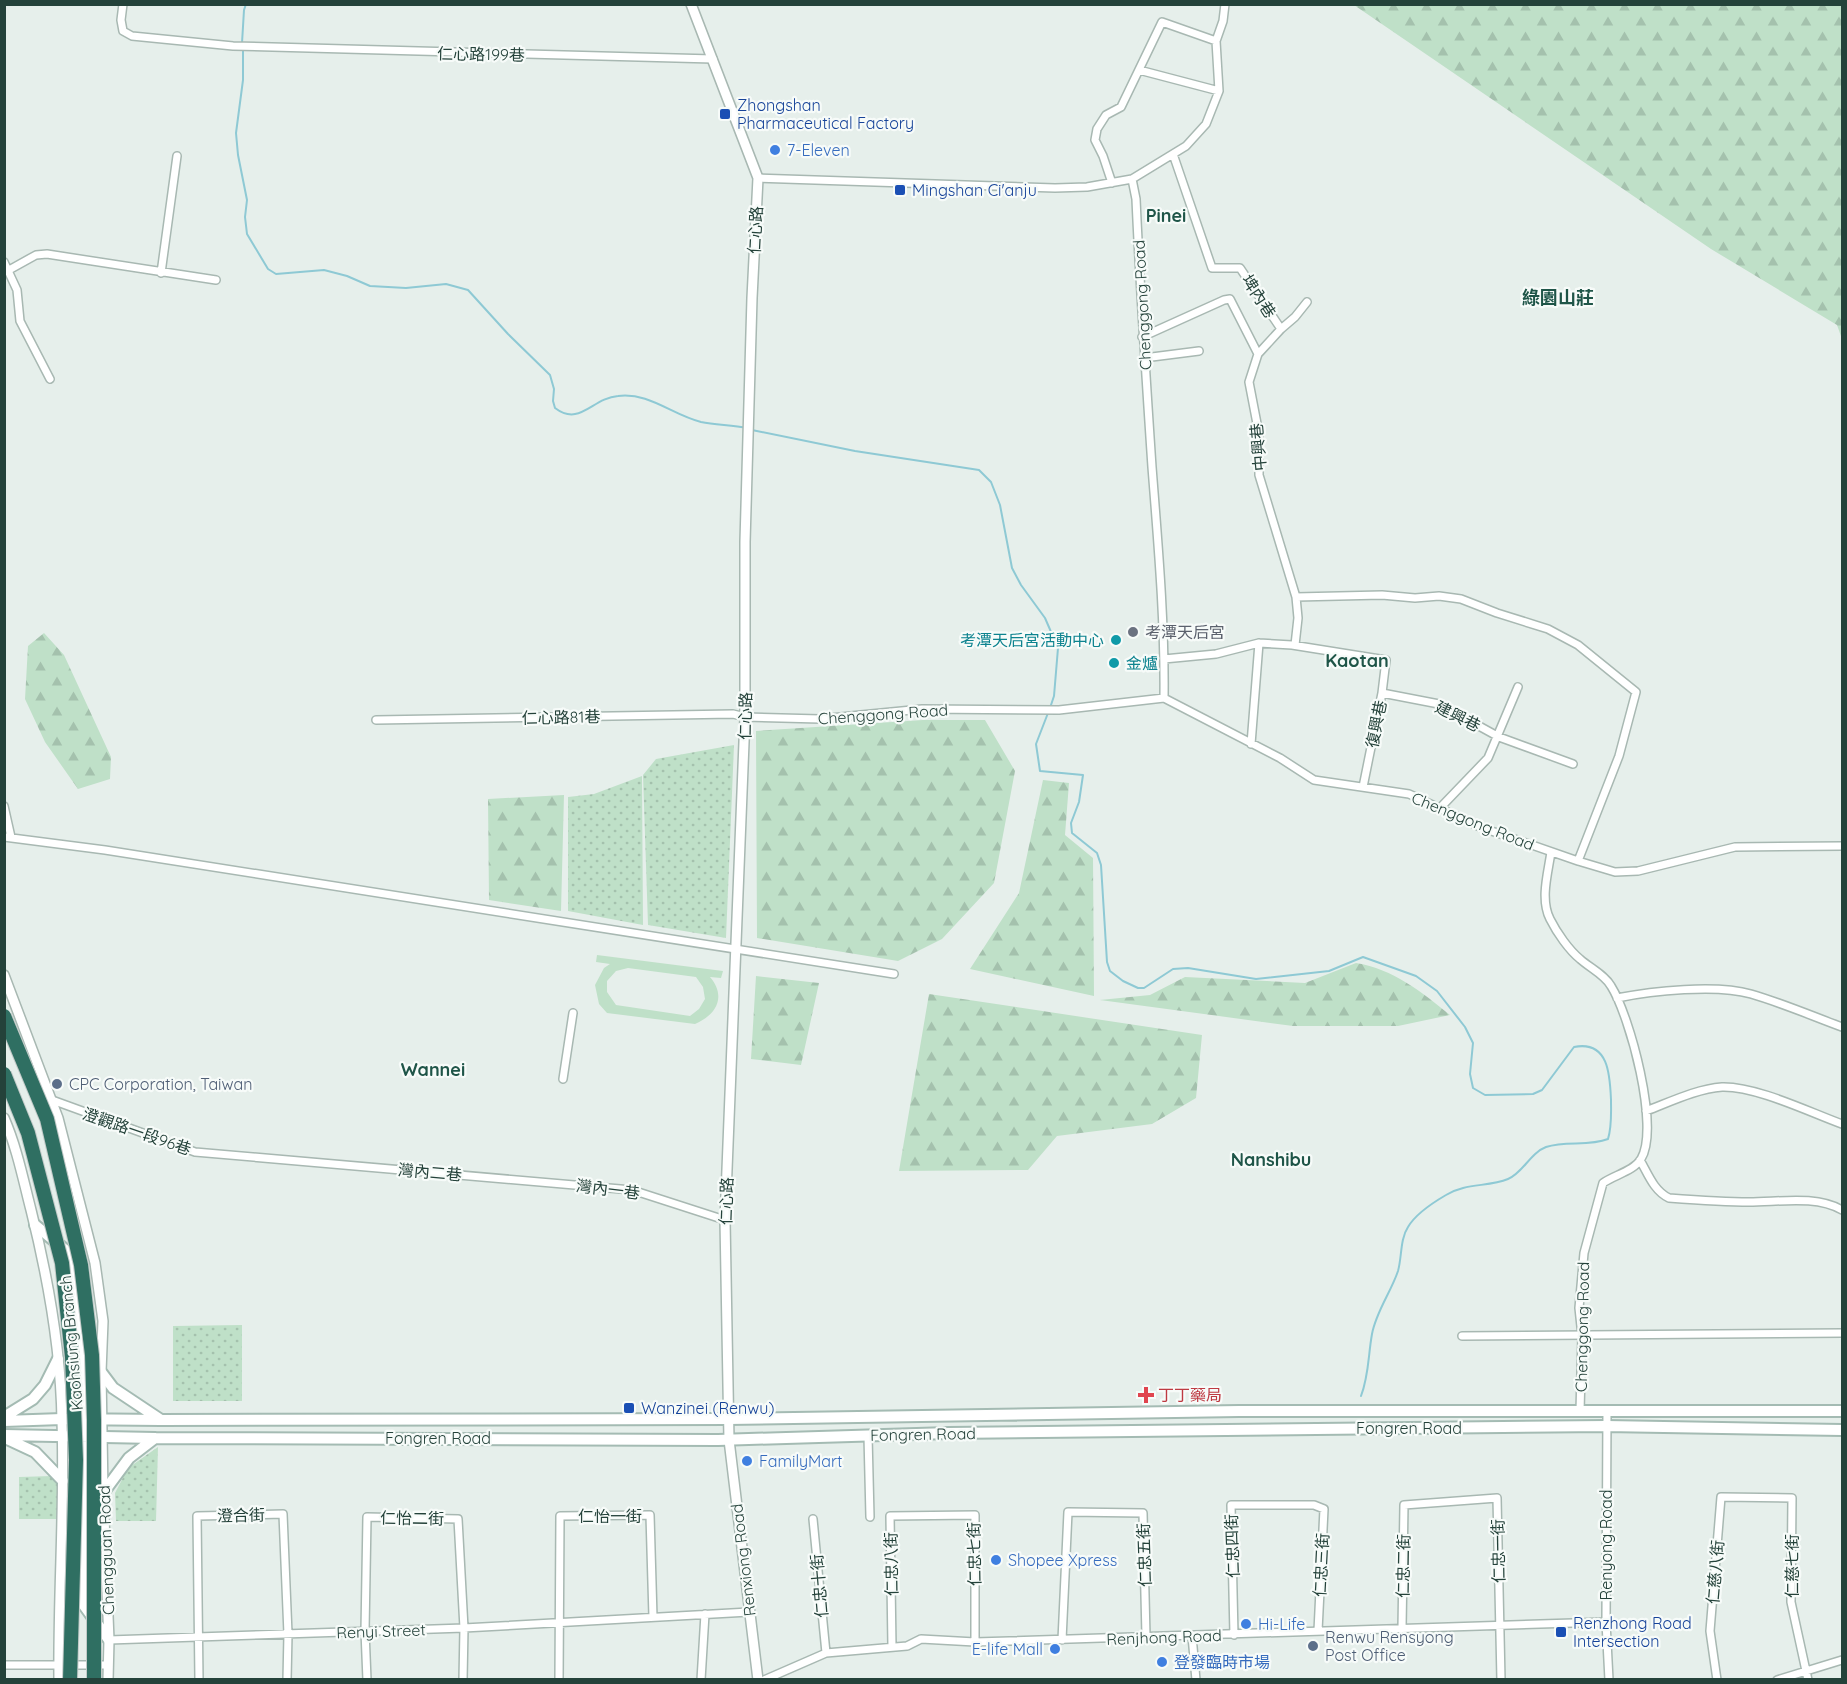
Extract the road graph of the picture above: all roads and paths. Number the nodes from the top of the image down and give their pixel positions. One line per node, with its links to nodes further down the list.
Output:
1 (123, 4): 5 (street, 仁心路199巷)
2 (691, 4): 5 (street, 仁心路)
3 (1225, 4): 4 (street)
4 (1216, 41): 6 (street); 7 (street)
5 (713, 59): 10 (street, 仁心路)
6 (1139, 70): 7 (street); 12 (street)
7 (1219, 91): 8 (street)
8 (1173, 154): 11 (street); 18 (street, 埤內巷)
9 (177, 156): 15 (street)
10 (758, 178): 12 (street); 31 (street, 仁心路)
11 (1132, 179): 12 (street); 19 (street, Chenggong Road)
12 (1112, 183)
13 (4, 262): 14 (street)
14 (9, 270): 15 (street); 23 (street)
15 (161, 273): 16 (street)
16 (216, 280)
17 (1306, 302): 18 (street, 中興巷)
18 (1281, 329): 21 (street, 中興巷)
19 (1142, 336): 21 (street); 22 (street, Chenggong Road)
20 (1199, 351): 22 (street)
21 (1258, 354): 24 (street, 中興巷)
22 (1144, 358): 27 (street, Chenggong Road)
23 (50, 379)
24 (1296, 597): 26 (street, 中興巷); 42 (street)
25 (1259, 643): 26 (street); 27 (street); 34 (street)
26 (1295, 645): 29 (street, 復興巷)
27 (1164, 659): 30 (street, Chenggong Road)
28 (1518, 687): 33 (street, 建興巷)
29 (1382, 693): 33 (street, 建興巷); 36 (street, 復興巷)
30 (1164, 698): 31 (street, Chenggong Road); 34 (street, Chenggong Road)
31 (746, 717): 32 (street, 仁心路81巷); 43 (street, 仁心路)
32 (376, 720)
33 (1498, 737): 35 (street, 建興巷); 38 (street, 建興巷)
34 (1251, 744): 36 (street, Chenggong Road)
35 (1573, 764)
36 (1363, 787): 38 (street, Chenggong Road)
37 (4, 806): 39 (street)
38 (1440, 808): 41 (street, Chenggong Road)
39 (8, 837): 43 (street)
40 (1842, 846): 42 (street, Chenggong Road)
41 (1551, 852): 42 (street, Chenggong Road); 46 (street, Chenggong Road)
42 (1578, 861)
43 (736, 948): 44 (street); 60 (street, 仁心路)
44 (894, 974)
45 (4, 975): 52 (street, Chengguan Road)
46 (1617, 998): 49 (street); 53 (street, Chenggong Road)
47 (573, 1013): 51 (street)
48 (4, 1016): 120 (highway, Kaohsiung Branch, bridge)
49 (1842, 1027)
50 (4, 1074): 119 (highway, Kaohsiung Branch, bridge)
51 (563, 1079)
52 (52, 1100): 57 (street, 澄觀路一段96巷); 66 (street, Chengguan Road)
53 (1646, 1111): 55 (street); 56 (street, Chenggong Road)
54 (4, 1119): 61 (street)
55 (1842, 1124)
56 (1641, 1160): 59 (street); 64 (street, Chenggong Road)
57 (373, 1167): 58 (street, 灣內二巷)
58 (487, 1177): 60 (street, 灣內一巷)
59 (1842, 1210)
60 (725, 1220): 73 (street, 仁心路)
61 (34, 1225): 65 (street); 72 (main road)
62 (1842, 1334): 64 (street)
63 (1462, 1336): 64 (street)
64 (1582, 1336): 68 (street, Chenggong Road)
65 (58, 1359): 70 (main road); 71 (street)
66 (101, 1372): 74 (street, Chengguan Road); 75 (main road)
67 (1606, 1410): 68 (main road, Fongren Road); 69 (main road, Fongren Road); 76 (street, Renyong Road)
68 (1580, 1411): 73 (main road, Fongren Road)
69 (1842, 1411)
70 (4, 1419): 71 (main road, Fongren Road)
71 (62, 1419): 72 (main road, Fongren Road); 78 (street)
72 (81, 1419): 74 (main road, Fongren Road); 81 (main road)
73 (728, 1419): 75 (main road, Fongren Road); 84 (street, 仁心路)
74 (102, 1420): 75 (main road, Fongren Road); 82 (street, Chengguan Road)
75 (161, 1420)
76 (1606, 1426): 77 (main road, Fongren Road); 79 (main road, Fongren Road); 96 (street, Renyong Road)
77 (1842, 1430)
78 (63, 1436): 80 (main road, Fongren Road); 81 (main road, Fongren Road); 85 (street)
79 (868, 1436): 84 (main road, Fongren Road); 91 (street)
80 (4, 1437): 85 (main road)
81 (88, 1437): 82 (main road, Fongren Road); 108 (main road)
82 (103, 1437): 83 (main road, Fongren Road); 86 (street, Chengguan Road)
83 (155, 1438): 84 (main road, Fongren Road); 86 (main road)
84 (729, 1440): 93 (street, Renxiong Road)
85 (63, 1481): 116 (street)
86 (103, 1493): 108 (street, Chengguan Road)
87 (1753, 1498): 117 (street, 仁慈七街); 133 (street, 仁慈八街)
88 (1314, 1504): 102 (street, 仁忠三街); 104 (street, 仁忠四街)
89 (1404, 1505): 98 (street, 仁忠一街); 100 (street, 仁忠二街)
90 (924, 1515): 110 (street, 仁忠七街); 111 (street, 仁忠八街)
91 (870, 1517)
92 (813, 1519): 112 (street, 仁忠十街)
93 (749, 1611): 94 (street, Renyi Street); 128 (street, Renxiong Road)
94 (705, 1614): 95 (street, Renyi Street); 127 (street)
95 (653, 1617): 97 (street, Renyi Street); 97 (street, 仁怡一街)
96 (1606, 1622): 98 (street, Renjhong Road); 132 (street, Renyong Road)
97 (558, 1623): 99 (street, Renyi Street); 126 (street, 仁怡一街)
98 (1499, 1624): 100 (street, Renjhong Road); 131 (street)
99 (464, 1628): 101 (street, Renyi Street); 101 (street, 仁怡二街); 125 (street, 仁怡二街)
100 (1402, 1628): 102 (street, Renjhong Road)
101 (365, 1631): 103 (street, Renyi Street); 124 (street, 仁怡二街)
102 (1318, 1631): 104 (street, Renjhong Road)
103 (288, 1634): 107 (street, Renyi Street); 107 (street, 澄合街); 123 (street, 澄合街)
104 (1234, 1635): 106 (street, Renjhong Road)
105 (1146, 1636): 106 (street, Renjhong Road); 109 (street, Renjhong Road); 109 (street, 仁忠五街)
106 (1192, 1636): 130 (street)
107 (199, 1637): 108 (street, Renyi Street); 122 (street, 澄合街)
108 (109, 1640): 115 (street, Chengguan Road)
109 (1062, 1640): 110 (street, Renjhong Road)
110 (975, 1642): 111 (street, Renjhong Road)
111 (892, 1647): 112 (street, Renjhong Road)
112 (826, 1653): 129 (street, Renjhong Road)
113 (1842, 1660): 117 (street)
114 (4, 1665): 116 (street)
115 (108, 1665): 116 (street); 121 (street, Chengguan Road)
116 (59, 1666): 118 (street)
117 (1806, 1676): 134 (street)
118 (59, 1680)
119 (70, 1680)
120 (94, 1680)
121 (108, 1680)
122 (199, 1680)
123 (287, 1680)
124 (367, 1680)
125 (464, 1680)
126 (559, 1680)
127 (701, 1680)
128 (758, 1680)
129 (764, 1680)
130 (1196, 1680)
131 (1501, 1680)
132 (1609, 1680)
133 (1717, 1680)
134 (1777, 1680)

